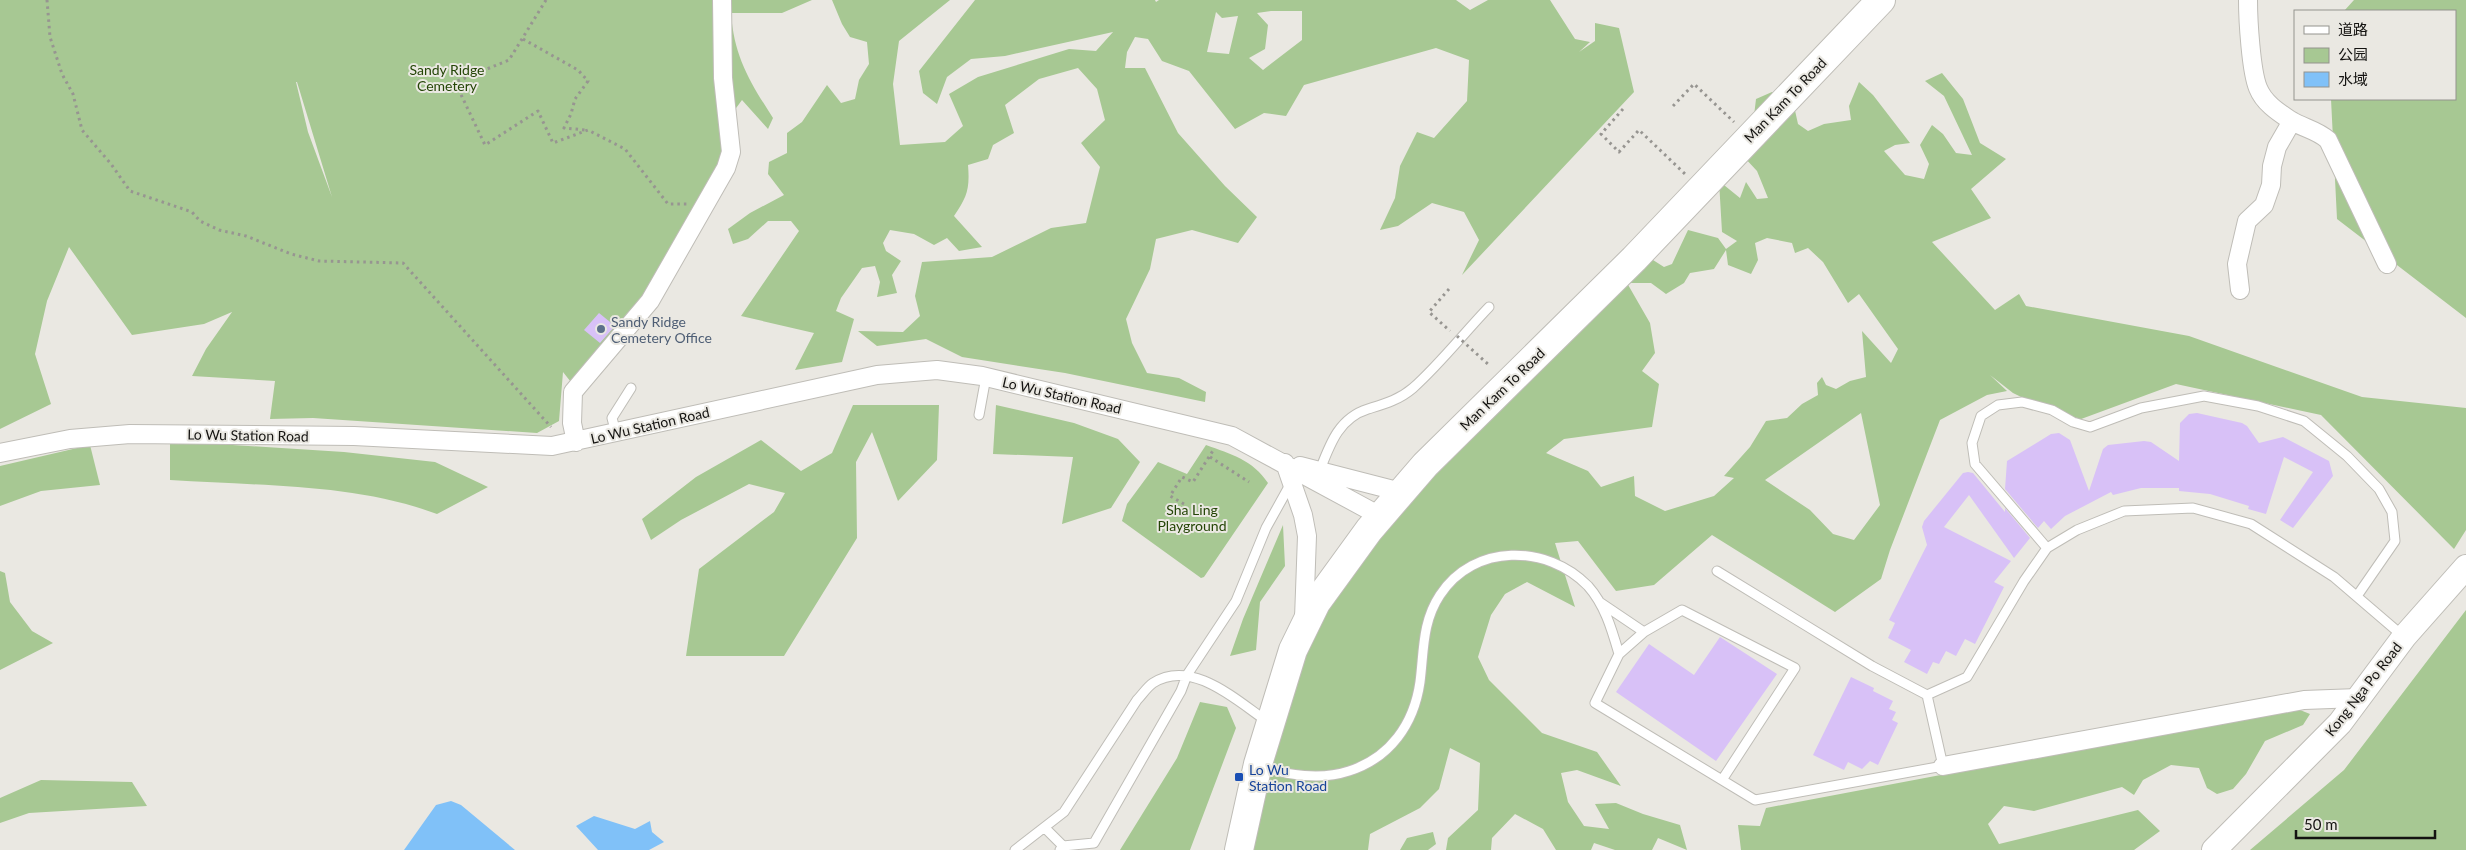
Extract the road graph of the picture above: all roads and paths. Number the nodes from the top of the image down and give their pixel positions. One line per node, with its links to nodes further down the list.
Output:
1 (47, 0): 24 (path)
2 (546, 0): 6 (path)
3 (722, 0): 13 (street)
4 (1881, 0): 34 (main road, Man Kam To Road)
5 (2248, 0): 9 (street)
6 (522, 39): 11 (path); 11 (path)
7 (1673, 106): 10 (path)
8 (1622, 108): 12 (path)
9 (2292, 122): 14 (street); 16 (street)
10 (1730, 127)
11 (588, 130): 13 (path)
12 (1685, 175)
13 (707, 203): 26 (street)
14 (2387, 264)
15 (1450, 289): 18 (path)
16 (2240, 290)
17 (1490, 307): 31 (lane)
18 (1457, 326)
19 (1458, 336): 20 (path, bridge)
20 (1490, 366)
21 (986, 377): 23 (lane); 25 (street, Lo Wu Station Road); 30 (street, Lo Wu Station Road)
22 (631, 388): 25 (lane)
23 (979, 415)
24 (553, 430)
25 (616, 433): 26 (street, Lo Wu Station Road)
26 (576, 442): 28 (street, Lo Wu Station Road)
27 (1217, 443): 29 (path)
28 (0, 453)
29 (1210, 457): 33 (path); 35 (path)
30 (1285, 463): 31 (street, Lo Wu Station Road); 32 (street); 36 (street, Lo Wu Station Road)
31 (1320, 470): 34 (street, Lo Wu Station Road)
32 (1292, 481): 42 (street); 46 (lane)
33 (1249, 482)
34 (1401, 492): 36 (main road, Man Kam To Road)
35 (1184, 504)
36 (1380, 516): 42 (main road, Man Kam To Road)
37 (2047, 548): 40 (lane); 40 (lane); 47 (lane)
38 (2466, 567): 44 (street, Kong Nga Po Road)
39 (1717, 572): 47 (lane)
40 (2357, 596): 44 (lane)
41 (1601, 603): 43 (lane); 45 (lane); 50 (lane)
42 (1303, 629): 49 (main road, Man Kam To Road)
43 (1644, 632): 45 (lane); 52 (lane)
44 (2404, 637): 48 (street, Kong Nga Po Road)
45 (1619, 654): 52 (lane)
46 (1187, 675): 49 (lane); 53 (lane); 54 (lane)
47 (1927, 695): 51 (lane)
48 (2358, 698): 51 (street); 57 (street, Kong Nga Po Road)
49 (1270, 723): 50 (main road, Man Kam To Road)
50 (1258, 764): 56 (main road, Man Kam To Road)
51 (1943, 766): 52 (lane)
52 (1722, 780)
53 (1044, 828): 54 (lane); 55 (lane)
54 (1062, 848)
55 (1015, 850)
56 (1239, 850)
57 (2214, 850)

